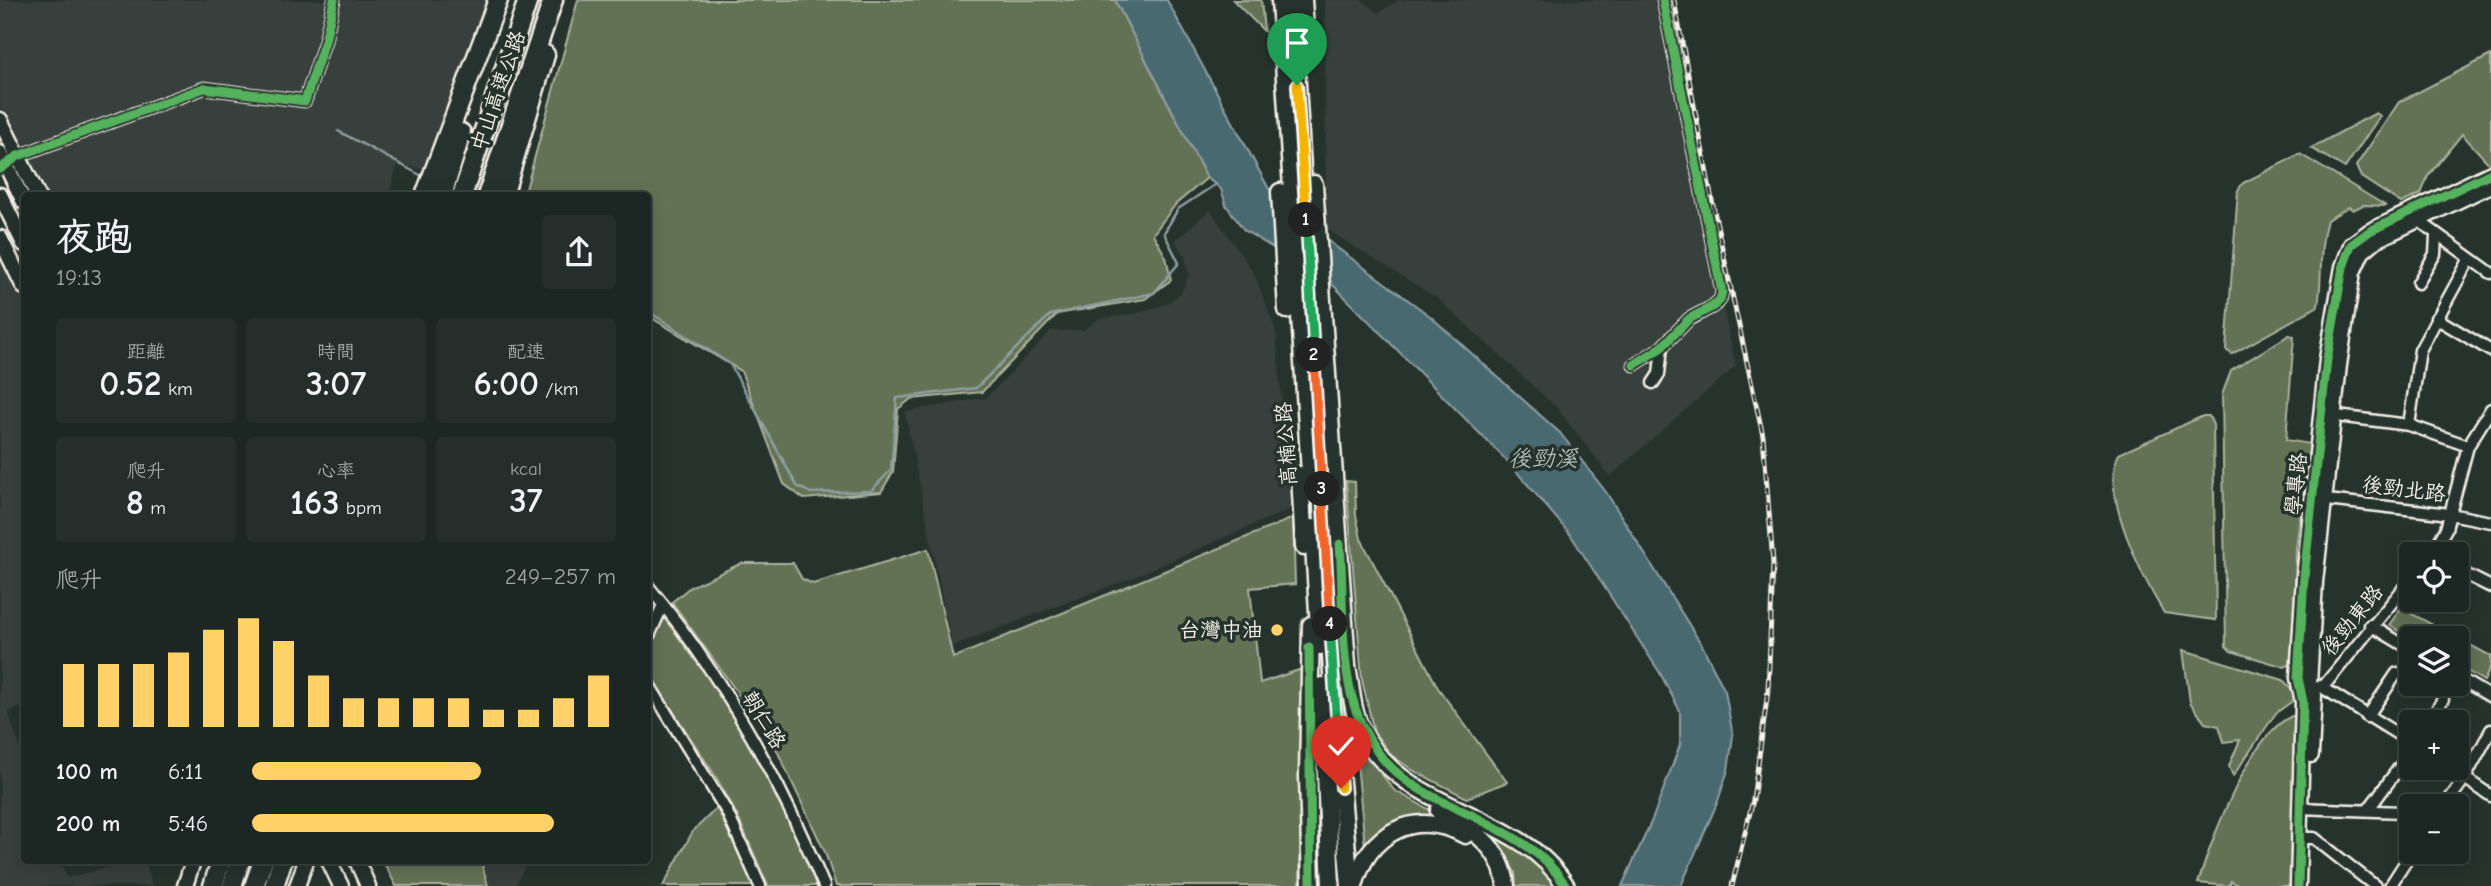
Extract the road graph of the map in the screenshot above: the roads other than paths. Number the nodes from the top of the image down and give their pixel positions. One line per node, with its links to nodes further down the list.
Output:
1 (334, 0): 12 (street)
2 (498, 0): 15 (highway)
3 (528, 0): 17 (highway, 中山高速公路)
4 (553, 0): 18 (highway, 中山高速公路)
5 (559, 0): 19 (highway)
6 (1270, 0): 22 (main road, 高楠公路)
7 (1280, 0): 22 (main road, 高楠公路)
8 (1292, 0): 22 (main road, 高楠公路)
9 (1303, 0): 22 (main road, 高楠公路)
10 (1663, 0): 33 (street)
11 (0, 120): 12 (street)
12 (6, 161): 16 (street); 21 (street)
13 (2491, 173): 23 (street, 學專路)
14 (2491, 185): 23 (street, 學專路)
15 (436, 189)
16 (34, 192)
17 (464, 192)
18 (488, 192)
19 (504, 192)
20 (0, 195): 26 (street)
21 (21, 195)
22 (1299, 204): 31 (main road, 高楠公路); 31 (main road, 高楠公路)
23 (2412, 216): 24 (street); 38 (street, 學專路)
24 (2436, 236): 27 (street); 30 (street)
25 (0, 238): 29 (street)
26 (21, 238)
27 (2469, 260): 28 (street); 32 (street)
28 (2491, 273)
29 (21, 281)
30 (2418, 283)
31 (1304, 291): 46 (main road, 高楠公路); 46 (main road, 高楠公路)
32 (2436, 318): 34 (street); 39 (street)
33 (1662, 346): 35 (street); 36 (street)
34 (2491, 351)
35 (1634, 365)
36 (1653, 383)
37 (2491, 409): 40 (street)
38 (2328, 415): 39 (street); 41 (street, 學專路)
39 (2409, 425): 40 (street)
40 (2468, 446): 42 (street)
41 (2319, 499): 42 (street, 後勁北路); 58 (street, 學專路); 71 (street, 學專路)
42 (2450, 514): 43 (street, 後勁北路); 44 (street)
43 (2491, 522)
44 (2437, 542)
45 (2469, 576): 47 (street)
46 (1323, 583): 54 (main road, 高楠公路); 54 (main road); 55 (main road, 高楠公路); 55 (main road)
47 (2491, 587)
48 (651, 590): 50 (street, 朝仁路)
49 (2399, 593): 51 (street, 後勁東路)
50 (663, 605): 52 (street); 93 (street, 朝仁路)
51 (2370, 625): 53 (street); 58 (street, 後勁東路)
52 (651, 631)
53 (2399, 642)
54 (1315, 648): 94 (main road); 95 (main road, 高楠公路)
55 (1339, 665): 66 (main road); 96 (main road, 高楠公路)
56 (2397, 673): 63 (street)
57 (2469, 684): 60 (street)
58 (2316, 685): 63 (street); 71 (street, 學專路)
59 (651, 688): 92 (street)
60 (2491, 697)
61 (2443, 699): 62 (street)
62 (2437, 710)
63 (2367, 717): 65 (street)
64 (2491, 730): 68 (street)
65 (2399, 735)
66 (1367, 741): 98 (main road); 99 (main road)
67 (2399, 768): 72 (street)
68 (2469, 771)
69 (2468, 780): 70 (street)
70 (2491, 796)
71 (2303, 808): 72 (street); 74 (street, 學專路)
72 (2368, 810): 73 (street)
73 (2399, 812)
74 (2303, 838): 100 (street, 學專路); 101 (street, 學專路); 102 (street)
75 (192, 864): 84 (street)
76 (220, 864): 85 (highway)
77 (239, 864): 86 (highway)
78 (262, 864): 87 (highway)
79 (281, 864): 88 (highway)
80 (305, 864): 89 (street)
81 (330, 864): 90 (street)
82 (358, 864): 91 (street)
83 (2404, 864): 103 (street)
84 (185, 886)
85 (213, 886)
86 (232, 886)
87 (254, 886)
88 (274, 886)
89 (297, 886)
90 (341, 886)
91 (368, 886)
92 (760, 886)
93 (824, 886)
94 (1311, 886)
95 (1331, 886)
96 (1352, 886): 97 (main road)
97 (1496, 886)
98 (1506, 886)
99 (1566, 886)
100 (2298, 886)
101 (2308, 886)
102 (2375, 886)
103 (2390, 886)

